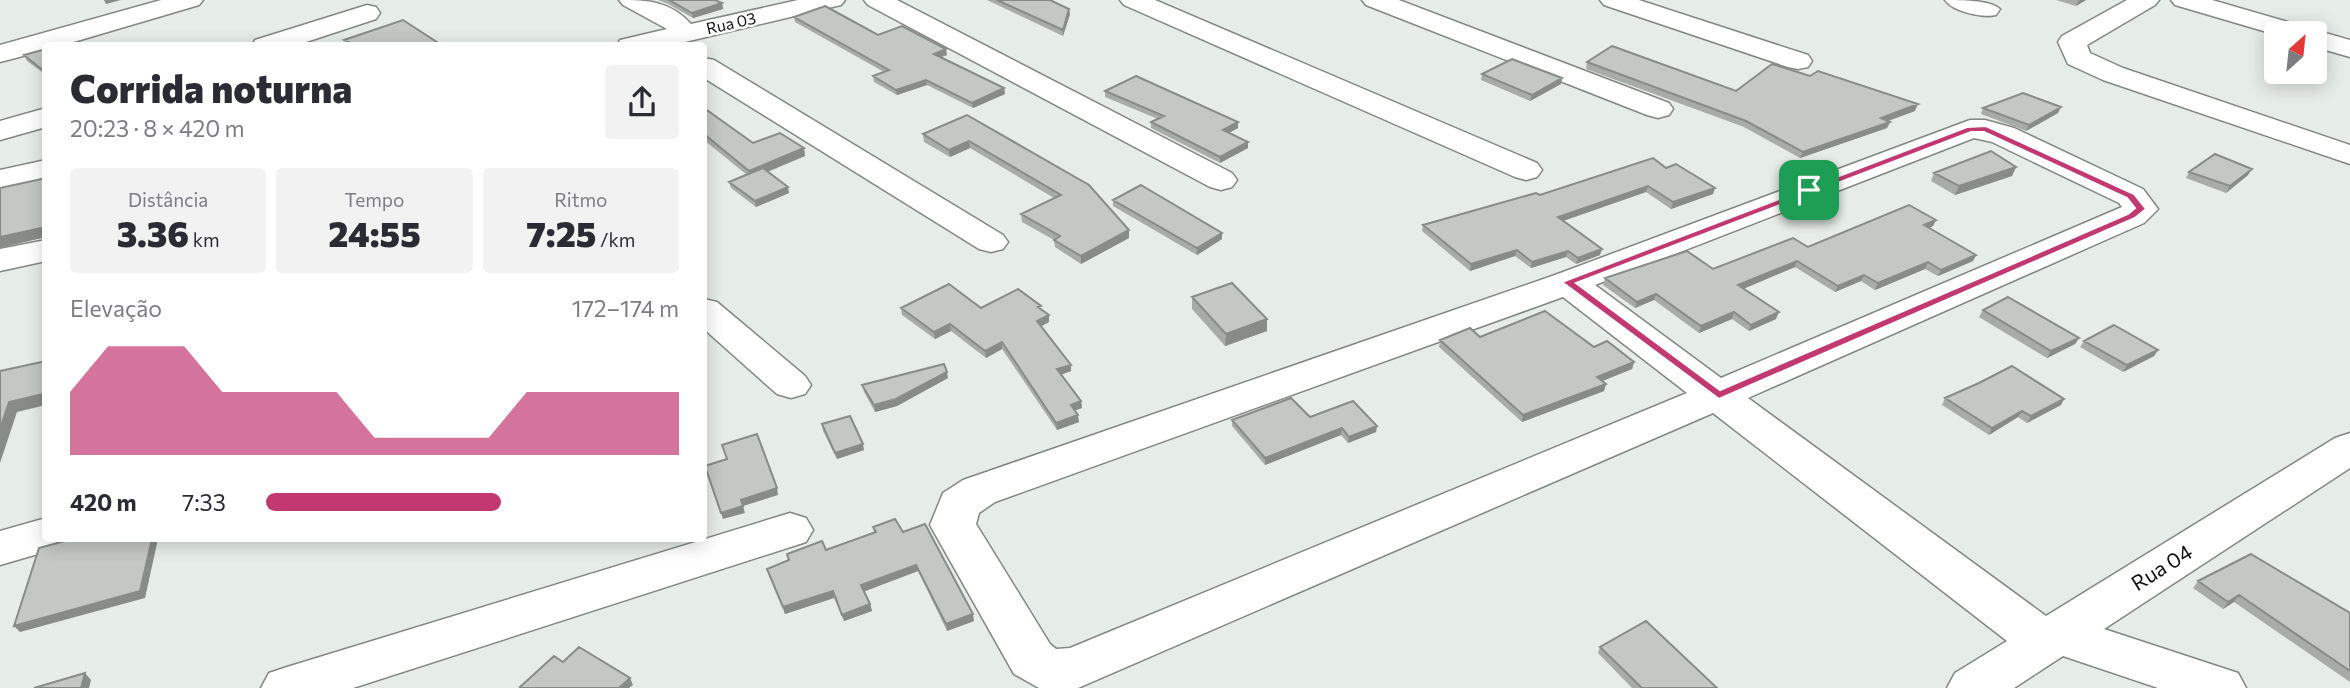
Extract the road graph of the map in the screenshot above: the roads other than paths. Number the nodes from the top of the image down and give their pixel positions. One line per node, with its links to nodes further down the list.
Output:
1 (190, 0): 15 (street)
2 (632, 0): 14 (street)
3 (832, 0): 14 (street, Rua 03)
4 (877, 0): 31 (street)
5 (1133, 0): 29 (street)
6 (1375, 0): 24 (street)
7 (1613, 0): 22 (street)
8 (1958, 0): 11 (street)
9 (2146, 0): 27 (street)
10 (2184, 0): 13 (street)
11 (1987, 9)
12 (367, 13): 17 (street)
13 (2264, 23)
14 (672, 39): 18 (street, Rua 03)
15 (42, 42)
16 (42, 42): 21 (street)
17 (277, 42)
18 (654, 42)
19 (2328, 42): 20 (street)
20 (2350, 49)
21 (0, 54)
22 (1798, 61)
23 (707, 68): 32 (street)
24 (1658, 109)
25 (42, 118): 26 (street)
26 (0, 131)
27 (2350, 155)
28 (42, 170): 30 (street)
29 (1526, 170)
30 (3, 175)
31 (1221, 180)
32 (991, 242)
33 (42, 251): 34 (street)
34 (0, 260)
35 (1568, 282): 38 (street); 38 (street); 38 (street)
36 (707, 313): 37 (street)
37 (791, 385)
38 (1719, 396): 43 (street)
39 (2350, 448): 43 (street, Rua 04)
40 (790, 530): 44 (street)
41 (42, 537): 42 (street)
42 (0, 548)
43 (2051, 638): 45 (street, Rua 04); 46 (street)
44 (287, 688)
45 (1973, 688)
46 (2220, 688)

